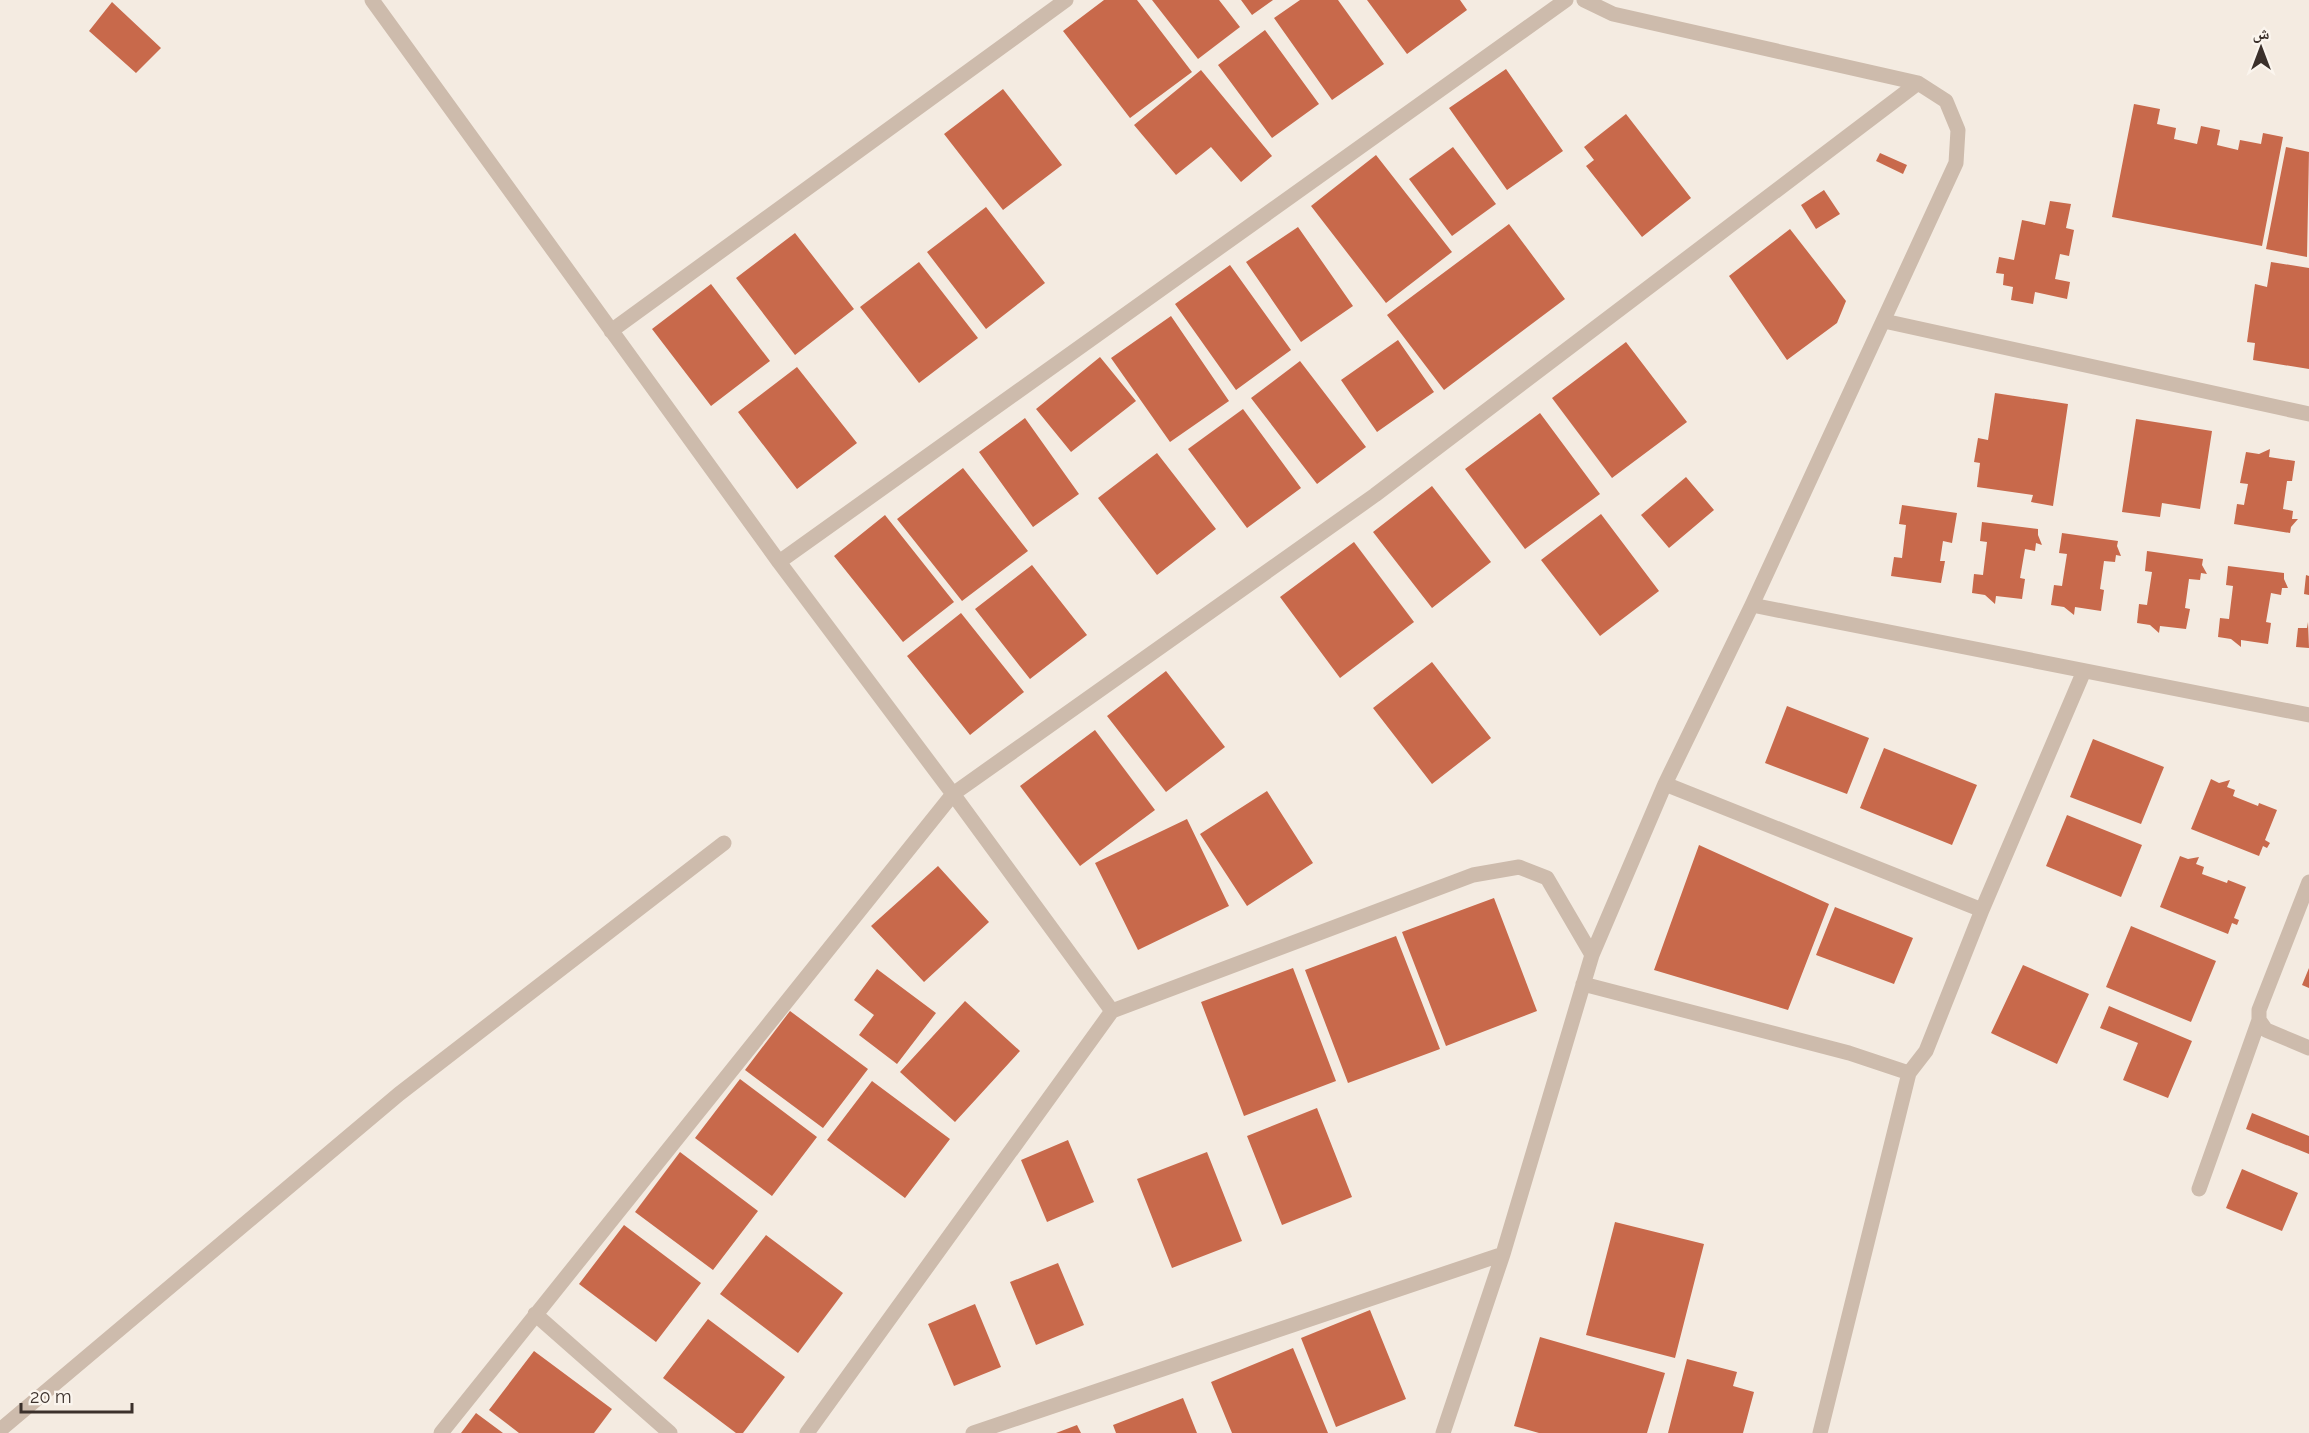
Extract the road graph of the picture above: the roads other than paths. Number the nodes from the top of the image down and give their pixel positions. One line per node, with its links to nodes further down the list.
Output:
1 (372, 0): 7 (street)
2 (1066, 0): 7 (street)
3 (1566, 0): 9 (street)
4 (1584, 0): 5 (street)
5 (1918, 83): 6 (street); 14 (street)
6 (1884, 321): 8 (street); 10 (street)
7 (611, 331): 9 (street)
8 (2309, 414)
9 (779, 562): 14 (street)
10 (1752, 605): 11 (street); 13 (street)
11 (2084, 671): 12 (street); 17 (street)
12 (2309, 715)
13 (1665, 784): 17 (street); 18 (street)
14 (953, 794): 20 (street); 26 (street)
15 (724, 843): 27 (street)
16 (2309, 882): 21 (street)
17 (1982, 910): 23 (street)
18 (1592, 955): 19 (street); 20 (street)
19 (1584, 984): 23 (street); 25 (street)
20 (1112, 1011): 30 (street)
21 (2259, 1020): 22 (street); 24 (street)
22 (2309, 1048)
23 (1909, 1073): 33 (street)
24 (2199, 1189)
25 (1503, 1254): 31 (street); 32 (street)
26 (535, 1314): 28 (street); 29 (street)
27 (0, 1430)
28 (441, 1433)
29 (670, 1433)
30 (807, 1433)
31 (973, 1433)
32 (1443, 1433)
33 (1820, 1433)

